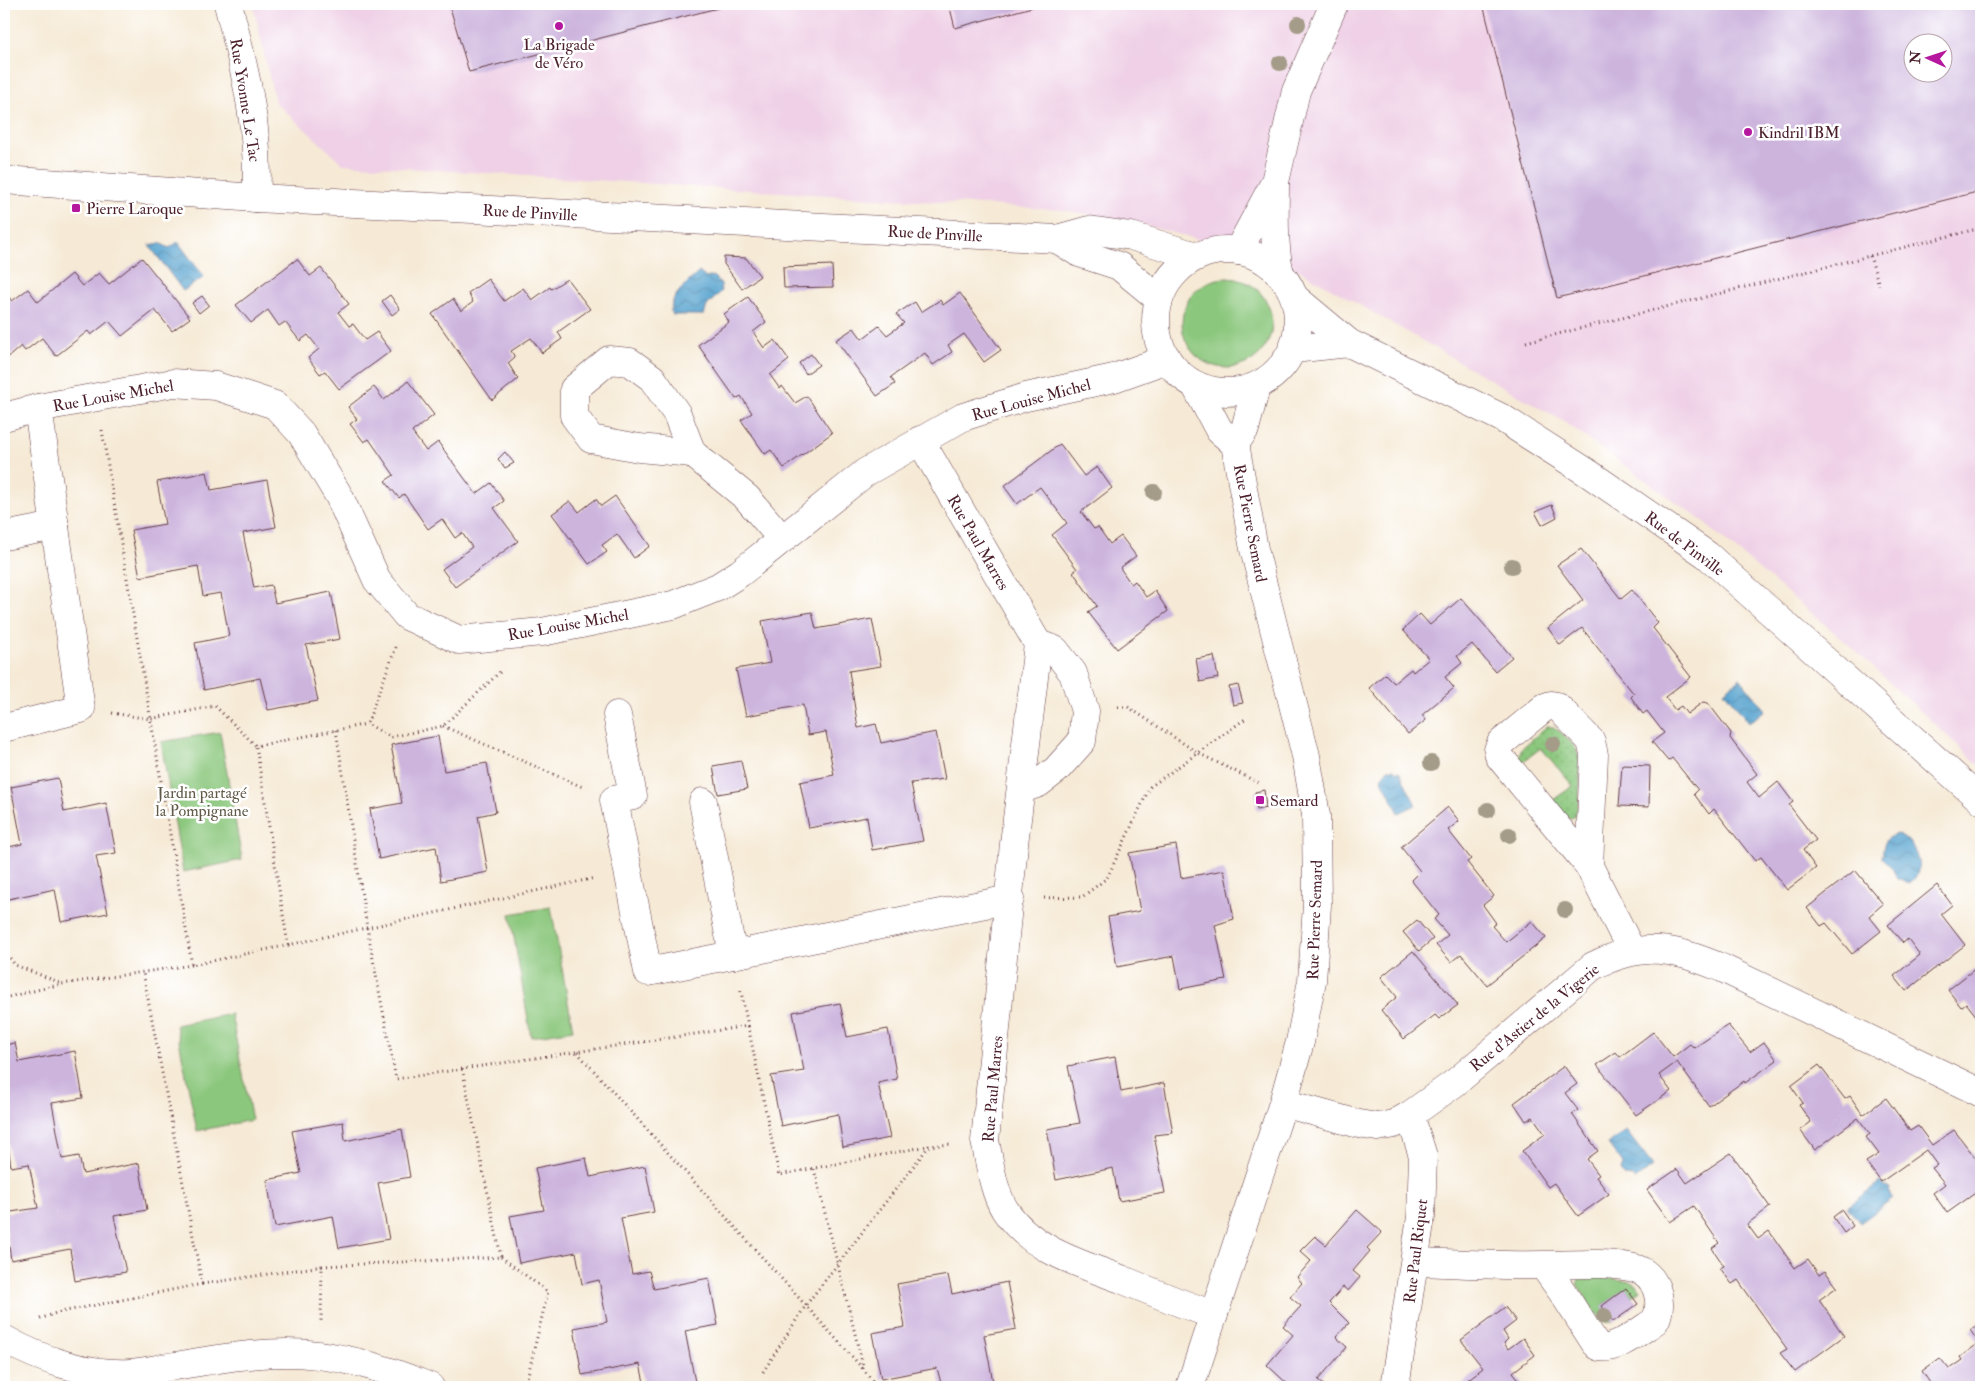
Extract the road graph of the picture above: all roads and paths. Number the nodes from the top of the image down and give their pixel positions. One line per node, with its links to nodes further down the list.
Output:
1 (228, 4): 5 (street, Rue Yvonne Le Tac)
2 (1334, 4): 4 (street)
3 (4, 180): 5 (street, Rue de Pinville)
4 (1275, 182): 8 (street); 11 (street)
5 (256, 198): 7 (street, Rue de Pinville)
6 (1981, 228): 10 (path)
7 (1057, 239): 9 (street, Rue de Pinville); 14 (street, Rue de Pinville)
8 (1238, 250): 9 (street); 11 (street)
9 (1196, 256): 14 (street)
10 (1870, 256): 12 (path); 15 (path)
11 (1280, 274): 13 (street)
12 (1879, 285)
13 (1295, 298): 16 (street, Rue de Pinville); 17 (street)
14 (1159, 299): 18 (street)
15 (1526, 342)
16 (1349, 343): 17 (street); 47 (street, Rue de Pinville)
17 (1293, 349): 20 (street)
18 (1166, 357): 19 (street); 24 (street, Rue Louise Michel)
19 (1195, 385): 20 (street); 25 (street, Rue Pierre Semard)
20 (1256, 387): 25 (street, Rue Pierre Semard)
21 (97, 397): 22 (street, Rue Louise Michel); 30 (street, Rue Louise Michel); 36 (path)
22 (38, 408): 23 (street, Rue Louise Michel); 27 (street)
23 (4, 417)
24 (920, 440): 29 (street, Rue Louise Michel); 32 (street, Rue Paul Marres)
25 (1235, 444): 65 (street, Rue Pierre Semard)
26 (692, 453): 29 (street)
27 (55, 526): 28 (street); 34 (street)
28 (4, 536)
29 (782, 539): 31 (street, Rue Louise Michel)
30 (407, 616): 31 (street, Rue Louise Michel); 38 (path)
31 (542, 632): 39 (path)
32 (1038, 644): 33 (street); 45 (street, Rue Paul Marres)
33 (1084, 706): 43 (path); 45 (street)
34 (82, 709): 36 (path); 40 (street)
35 (617, 714): 46 (street)
36 (150, 719): 42 (path); 57 (path)
37 (1245, 719): 43 (path)
38 (367, 724): 39 (path); 41 (path)
39 (443, 726): 46 (path)
40 (4, 728)
41 (336, 730): 42 (path); 52 (path)
42 (256, 746): 53 (path)
43 (1198, 753): 44 (path); 51 (path)
44 (1259, 783)
45 (1022, 789): 51 (street, Rue Paul Marres)
46 (614, 800): 50 (street)
47 (1981, 800)
48 (703, 802): 56 (street)
49 (1589, 866): 49 (street); 55 (street)
50 (628, 871): 52 (path); 56 (street)
51 (1010, 899): 56 (street); 67 (street, Rue Paul Marres)
52 (367, 928): 53 (path); 63 (path)
53 (288, 945): 57 (path)
54 (4, 950): 59 (path)
55 (1631, 950): 64 (street, Rue d'Astier de la Vigerie); 66 (street, Rue d'Astier de la Vigerie)
56 (733, 955): 61 (path)
57 (192, 965): 58 (path)
58 (143, 972): 59 (path); 75 (path)
59 (62, 984): 60 (path)
60 (4, 998)
61 (748, 1026): 62 (path); 69 (path)
62 (577, 1051): 63 (path); 76 (path)
63 (462, 1068): 70 (path)
64 (1981, 1093)
65 (1283, 1103): 66 (street, Rue d'Astier de la Vigerie); 77 (street, Rue Pierre Semard)
66 (1410, 1115): 71 (street, Rue Paul Riquet)
67 (985, 1141): 68 (path); 77 (street, Rue Paul Marres)
68 (929, 1146): 69 (path); 72 (path)
69 (814, 1169): 72 (path)
70 (501, 1257): 74 (path); 83 (path)
71 (1415, 1262): 73 (street); 86 (street, Rue Paul Riquet)
72 (838, 1263): 76 (path); 80 (path)
73 (1543, 1265)
74 (322, 1266): 75 (path); 79 (path)
75 (202, 1284): 78 (path)
76 (806, 1305): 80 (path); 81 (path)
77 (1214, 1316): 85 (street, Rue Pierre Semard)
78 (11, 1343): 79 (street)
79 (320, 1355): 82 (street)
80 (864, 1370): 84 (path)
81 (763, 1372)
82 (430, 1387)
83 (525, 1387)
84 (877, 1387)
85 (1190, 1387)
86 (1395, 1387)

